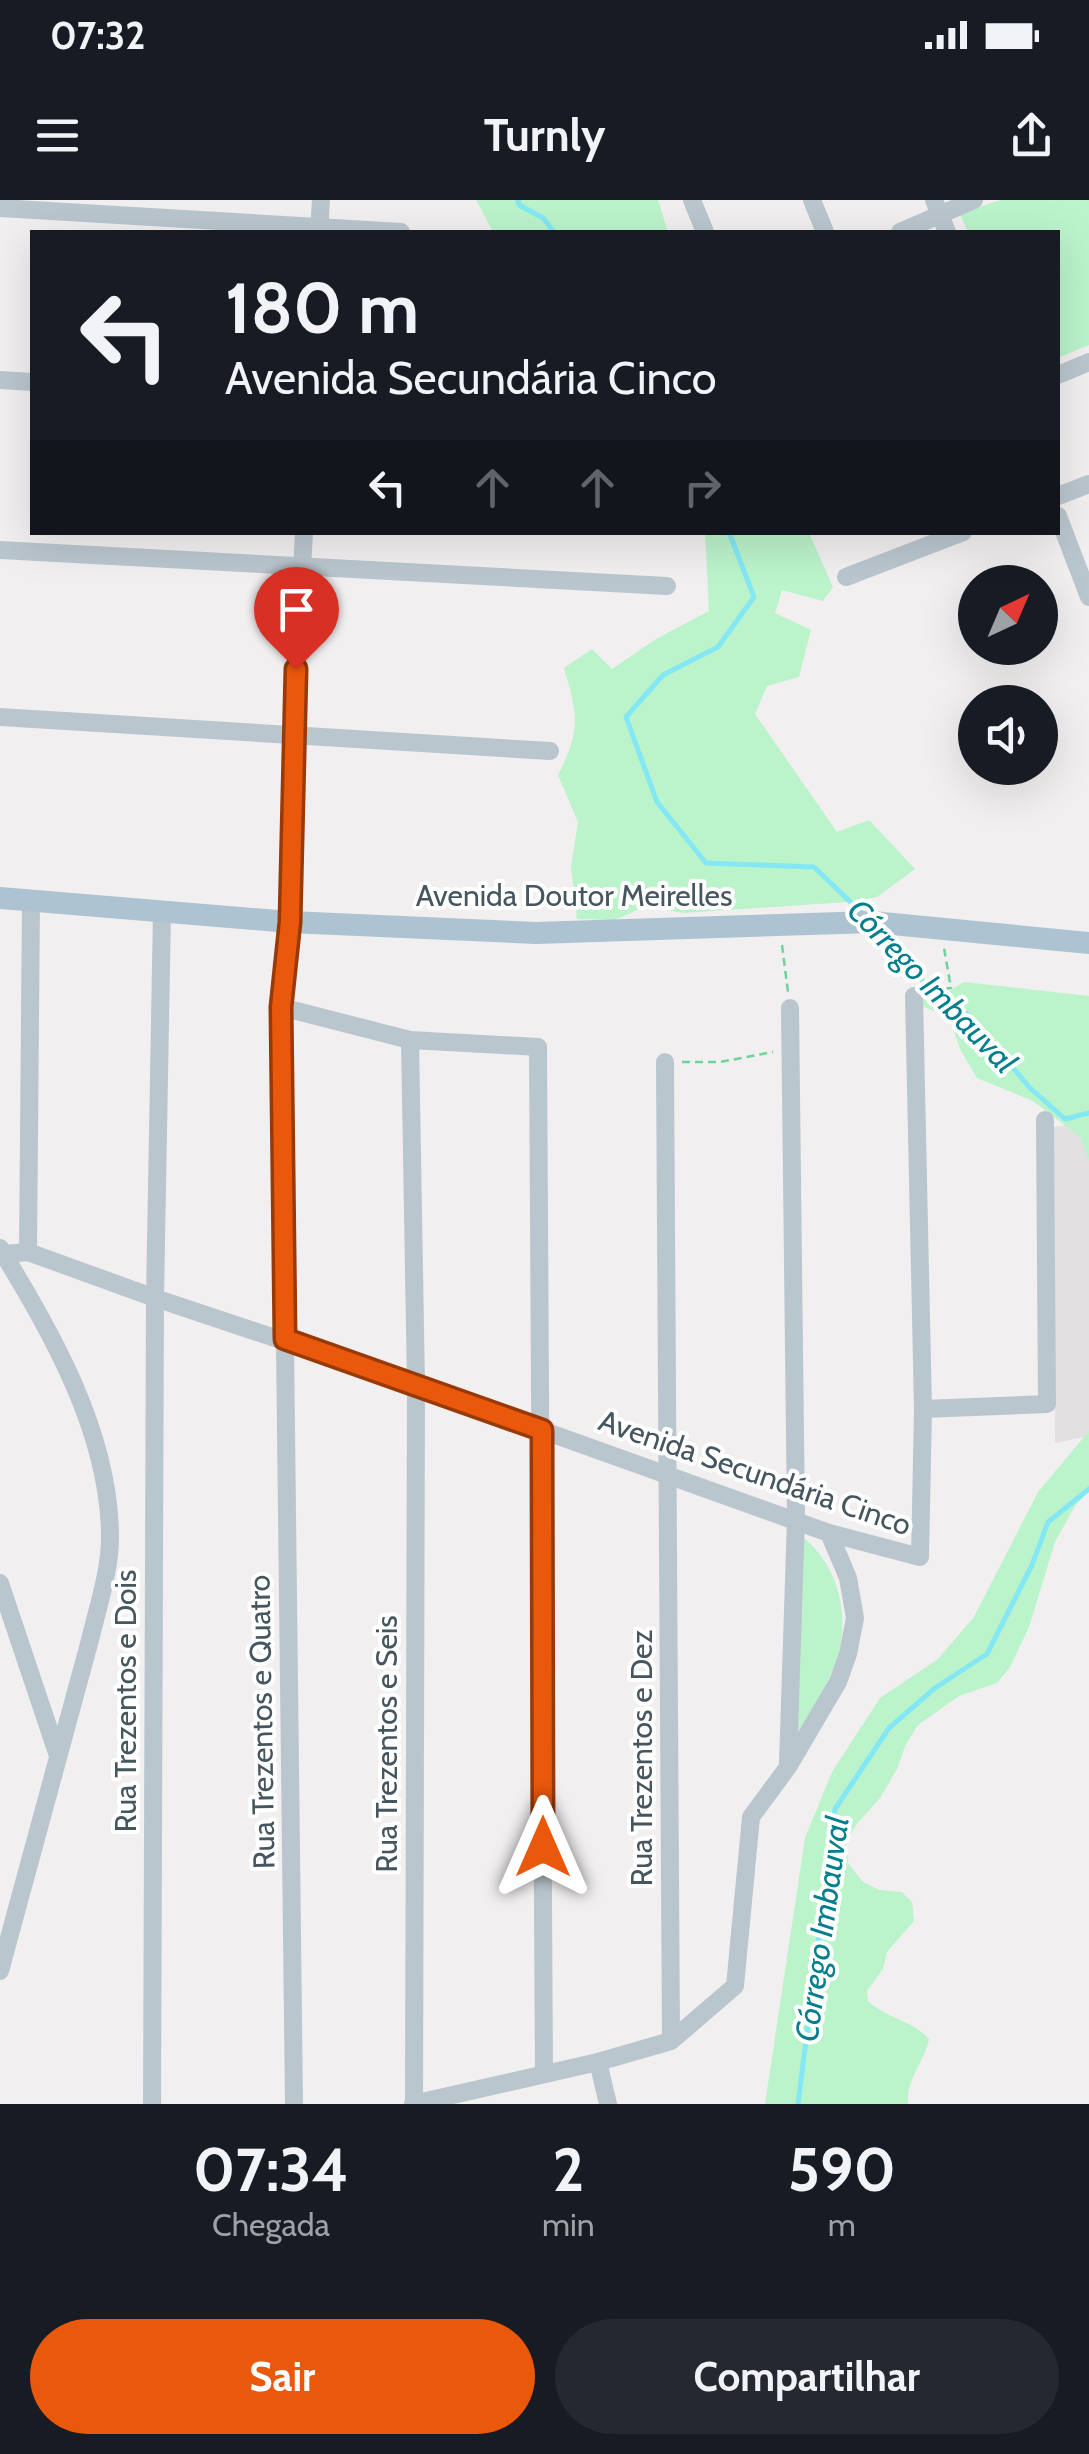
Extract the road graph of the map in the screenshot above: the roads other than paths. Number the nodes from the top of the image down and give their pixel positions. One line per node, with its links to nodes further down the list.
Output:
1 (321, 200): 7 (street)
2 (692, 200): 9 (street)
3 (812, 200): 10 (street)
4 (974, 200): 6 (street)
5 (0, 208): 7 (street)
6 (940, 216): 11 (street)
7 (319, 229): 8 (street)
8 (346, 230)
9 (704, 230)
10 (824, 230)
11 (905, 230)
12 (1089, 362): 13 (street)
13 (1060, 374)
14 (0, 380): 15 (street)
15 (30, 382)
16 (1089, 484): 17 (street)
17 (1060, 495)
18 (1060, 521): 25 (street)
19 (304, 535): 22 (street, Rua Trezentos e Quatro)
20 (954, 535): 23 (street)
21 (0, 550): 22 (street)
22 (302, 567): 24 (street); 27 (street, Rua Trezentos e Quatro)
23 (846, 577)
24 (667, 586)
25 (1089, 596)
26 (0, 717): 27 (street)
27 (293, 737): 28 (street); 32 (street, Rua Trezentos e Quatro)
28 (550, 751)
29 (0, 898): 30 (main road, Avenida Doutor Meirelles)
30 (31, 900): 31 (main road, Avenida Doutor Meirelles); 41 (street)
31 (162, 911): 32 (main road, Avenida Doutor Meirelles); 42 (street, Rua Trezentos e Dois)
32 (290, 922): 33 (main road, Avenida Doutor Meirelles); 35 (street, Rua Trezentos e Quatro)
33 (1089, 943)
34 (914, 996): 45 (street)
35 (281, 1007): 37 (street); 43 (street, Rua Trezentos e Quatro)
36 (790, 1008): 48 (street)
37 (410, 1040): 44 (street, Rua Trezentos e Seis); 46 (street)
38 (666, 1062): 47 (street, Rua Trezentos e Dez)
39 (1045, 1120): 45 (street)
40 (2, 1251): 41 (street, Avenida Secundária Cinco); 51 (street)
41 (28, 1252): 42 (street, Avenida Secundária Cinco)
42 (155, 1298): 43 (street, Avenida Secundária Cinco); 58 (street, Rua Trezentos e Dois)
43 (285, 1339): 44 (street, Avenida Secundária Cinco); 59 (street, Rua Trezentos e Quatro)
44 (416, 1384): 46 (street, Avenida Secundária Cinco); 60 (street, Rua Trezentos e Seis)
45 (923, 1409): 49 (street, Avenida Secundária Cinco)
46 (542, 1430): 47 (street, Avenida Secundária Cinco); 56 (street)
47 (669, 1474): 48 (street, Avenida Secundária Cinco); 54 (street, Rua Trezentos e Dez)
48 (796, 1519): 49 (street, Avenida Secundária Cinco); 52 (street)
49 (829, 1533): 52 (street)
50 (0, 1583): 51 (street)
51 (57, 1754): 53 (street)
52 (788, 1767): 54 (street)
53 (0, 1970)
54 (671, 2041): 55 (street)
55 (598, 2062): 56 (street); 61 (street)
56 (544, 2074): 57 (street)
57 (477, 2097): 60 (street)
58 (152, 2104)
59 (294, 2104)
60 (414, 2104)
61 (608, 2104)

